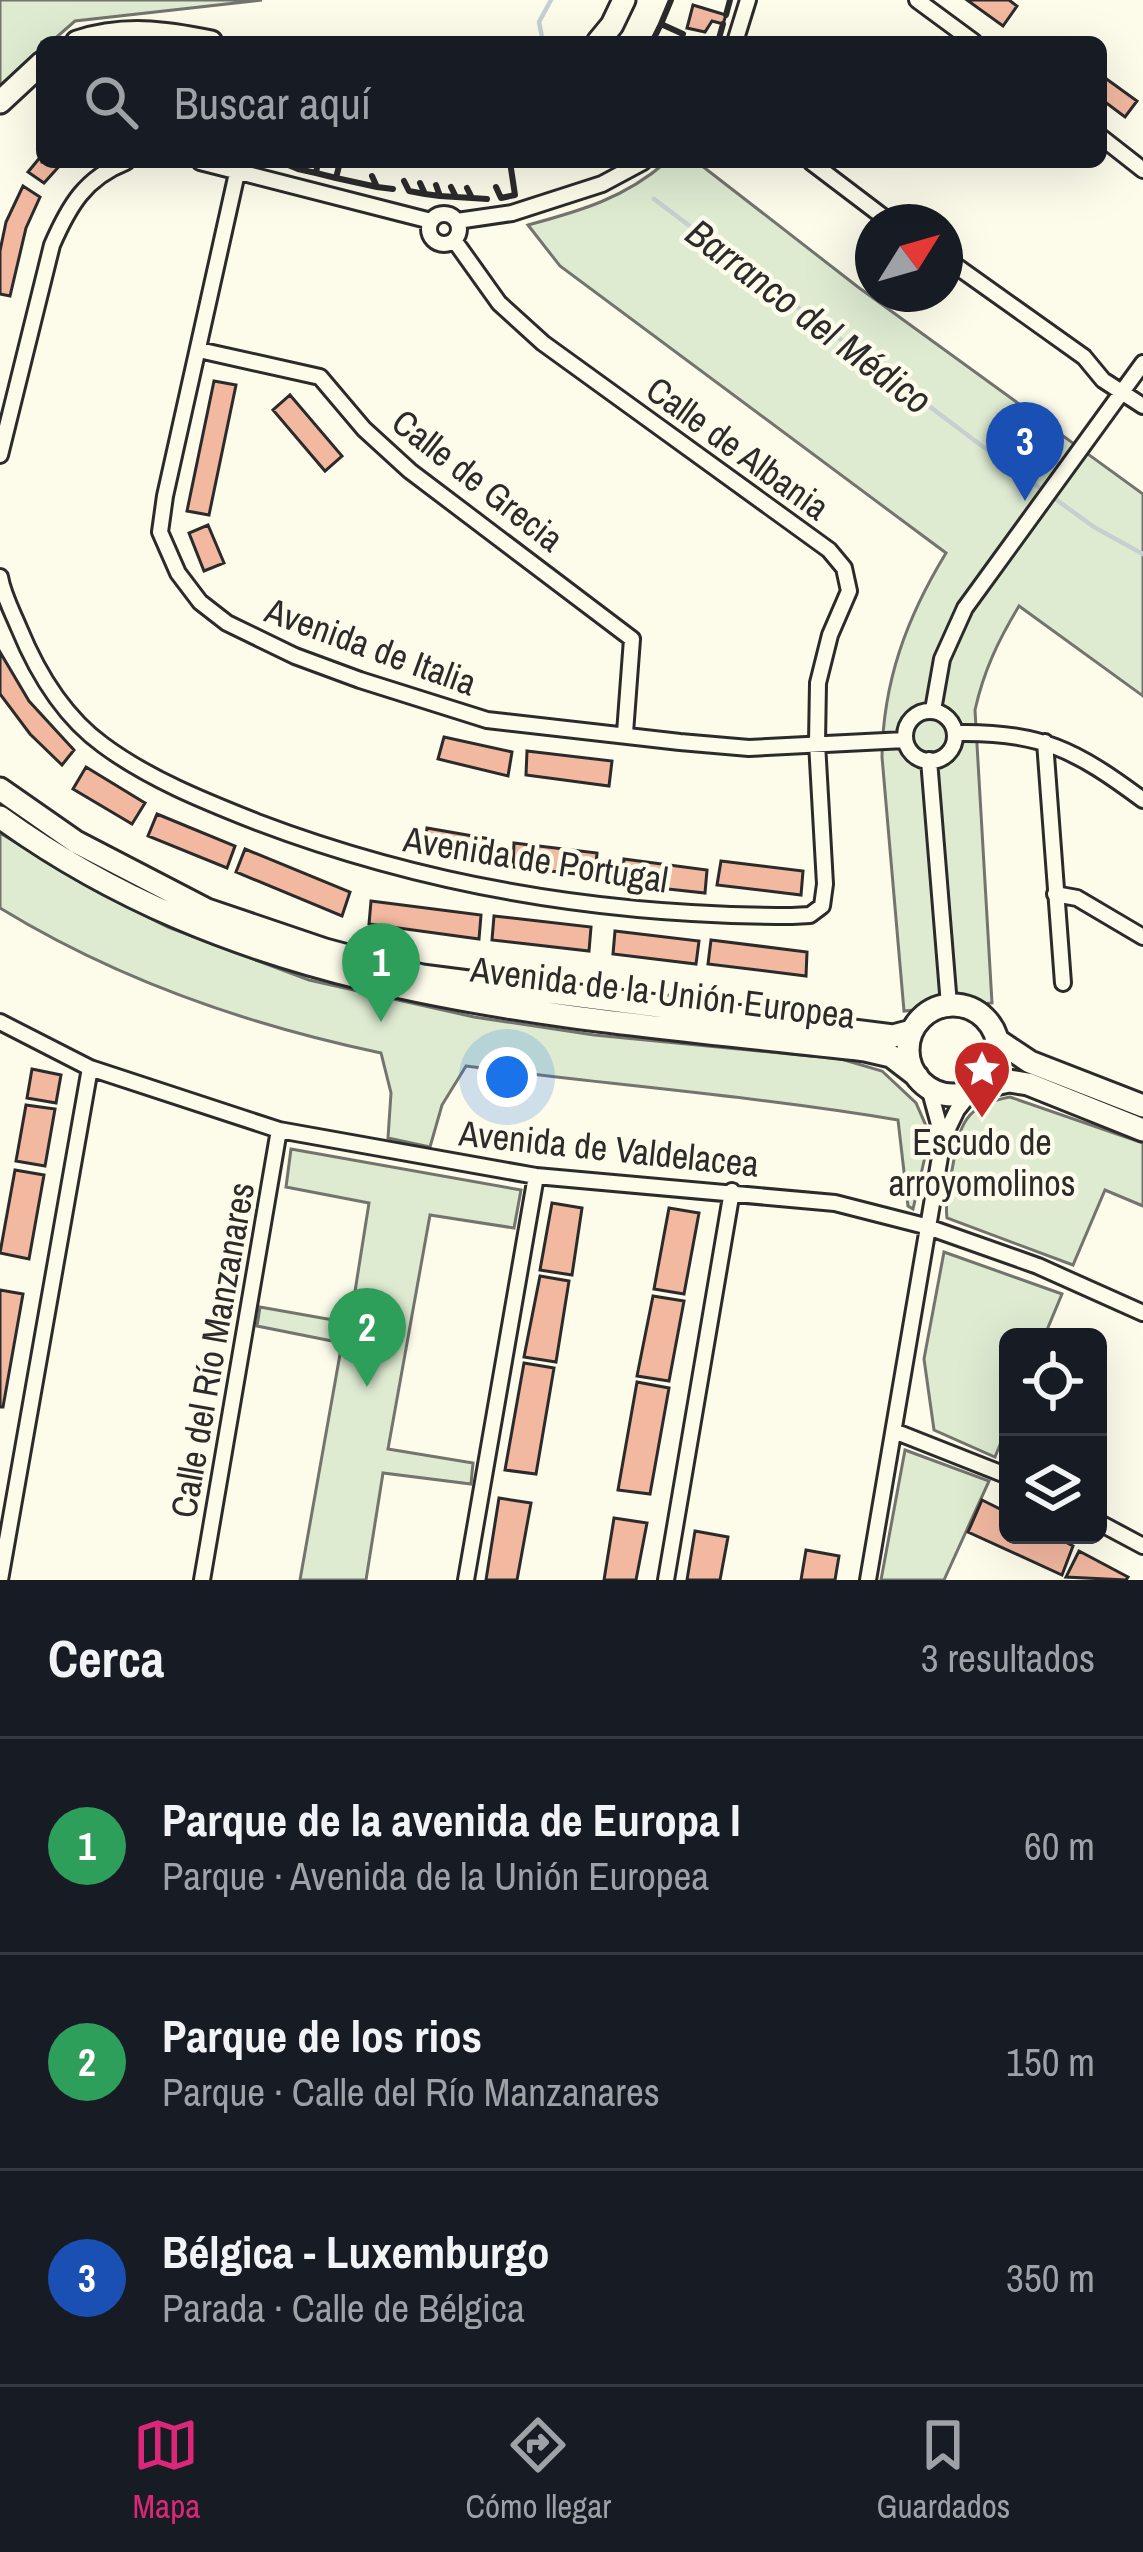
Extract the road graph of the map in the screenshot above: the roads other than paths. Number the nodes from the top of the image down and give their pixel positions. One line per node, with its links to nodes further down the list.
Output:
1 (624, 0): 6 (main road)
2 (748, 0): 7 (street)
3 (916, 0): 8 (street)
4 (96, 36): 5 (main road)
5 (171, 36)
6 (603, 36)
7 (737, 36)
8 (966, 36)
9 (36, 69): 10 (main road)
10 (0, 102)
11 (1107, 142): 16 (street)
12 (116, 168): 27 (street)
13 (220, 168): 17 (street)
14 (632, 168): 19 (street)
15 (819, 168): 18 (street)
16 (1143, 170)
17 (237, 173): 20 (street); 23 (street, Avenida de Italia)
18 (866, 204)
19 (457, 220): 20 (street); 21 (street)
20 (431, 221): 21 (street)
21 (454, 240): 33 (street, Calle de Albania)
22 (963, 271): 25 (street)
23 (199, 350): 30 (street, Calle de Grecia); 30 (street, Avenida de Italia)
24 (1143, 363): 25 (street)
25 (1121, 393): 26 (street); 29 (street)
26 (1143, 406)
27 (0, 455)
28 (0, 577): 40 (street, Avenida de Portugal)
29 (932, 710): 31 (street); 32 (street)
30 (625, 733): 33 (street, Avenida de Italia)
31 (955, 734): 34 (street); 35 (street)
32 (905, 740): 33 (street, Avenida de Italia); 35 (street)
33 (817, 742): 40 (street, Calle de Albania)
34 (1045, 742): 37 (street); 39 (street)
35 (929, 760): 43 (street)
36 (0, 789): 45 (main road, Avenida de la Unión Europea)
37 (1143, 800)
38 (0, 817): 48 (main road, Avenida de la Unión Europea)
39 (1055, 894): 41 (street); 42 (street)
40 (822, 906)
41 (1143, 937)
42 (1063, 983)
43 (949, 1005): 45 (main road); 46 (main road)
44 (0, 1022): 47 (street, Avenida de Valdelacea)
45 (912, 1031): 48 (main road)
46 (997, 1040): 49 (main road); 50 (main road)
47 (90, 1068): 51 (street, Avenida de Valdelacea); 62 (street)
48 (923, 1082): 49 (main road); 53 (street)
49 (974, 1089): 52 (main road); 53 (street)
50 (1143, 1106)
51 (279, 1130): 54 (street, Avenida de Valdelacea); 63 (street, Calle del Río Manzanares)
52 (1143, 1130)
53 (943, 1139): 56 (street)
54 (536, 1176): 55 (street, Avenida de Valdelacea); 64 (street)
55 (732, 1191): 56 (street, Avenida de Valdelacea); 65 (street)
56 (926, 1226): 57 (street, Avenida de Valdelacea); 58 (street)
57 (1143, 1313)
58 (894, 1431): 59 (street); 66 (street)
59 (999, 1472)
60 (1107, 1527): 61 (street)
61 (1143, 1546)
62 (0, 1580)
63 (202, 1580)
64 (466, 1580)
65 (666, 1580)
66 (868, 1580)

